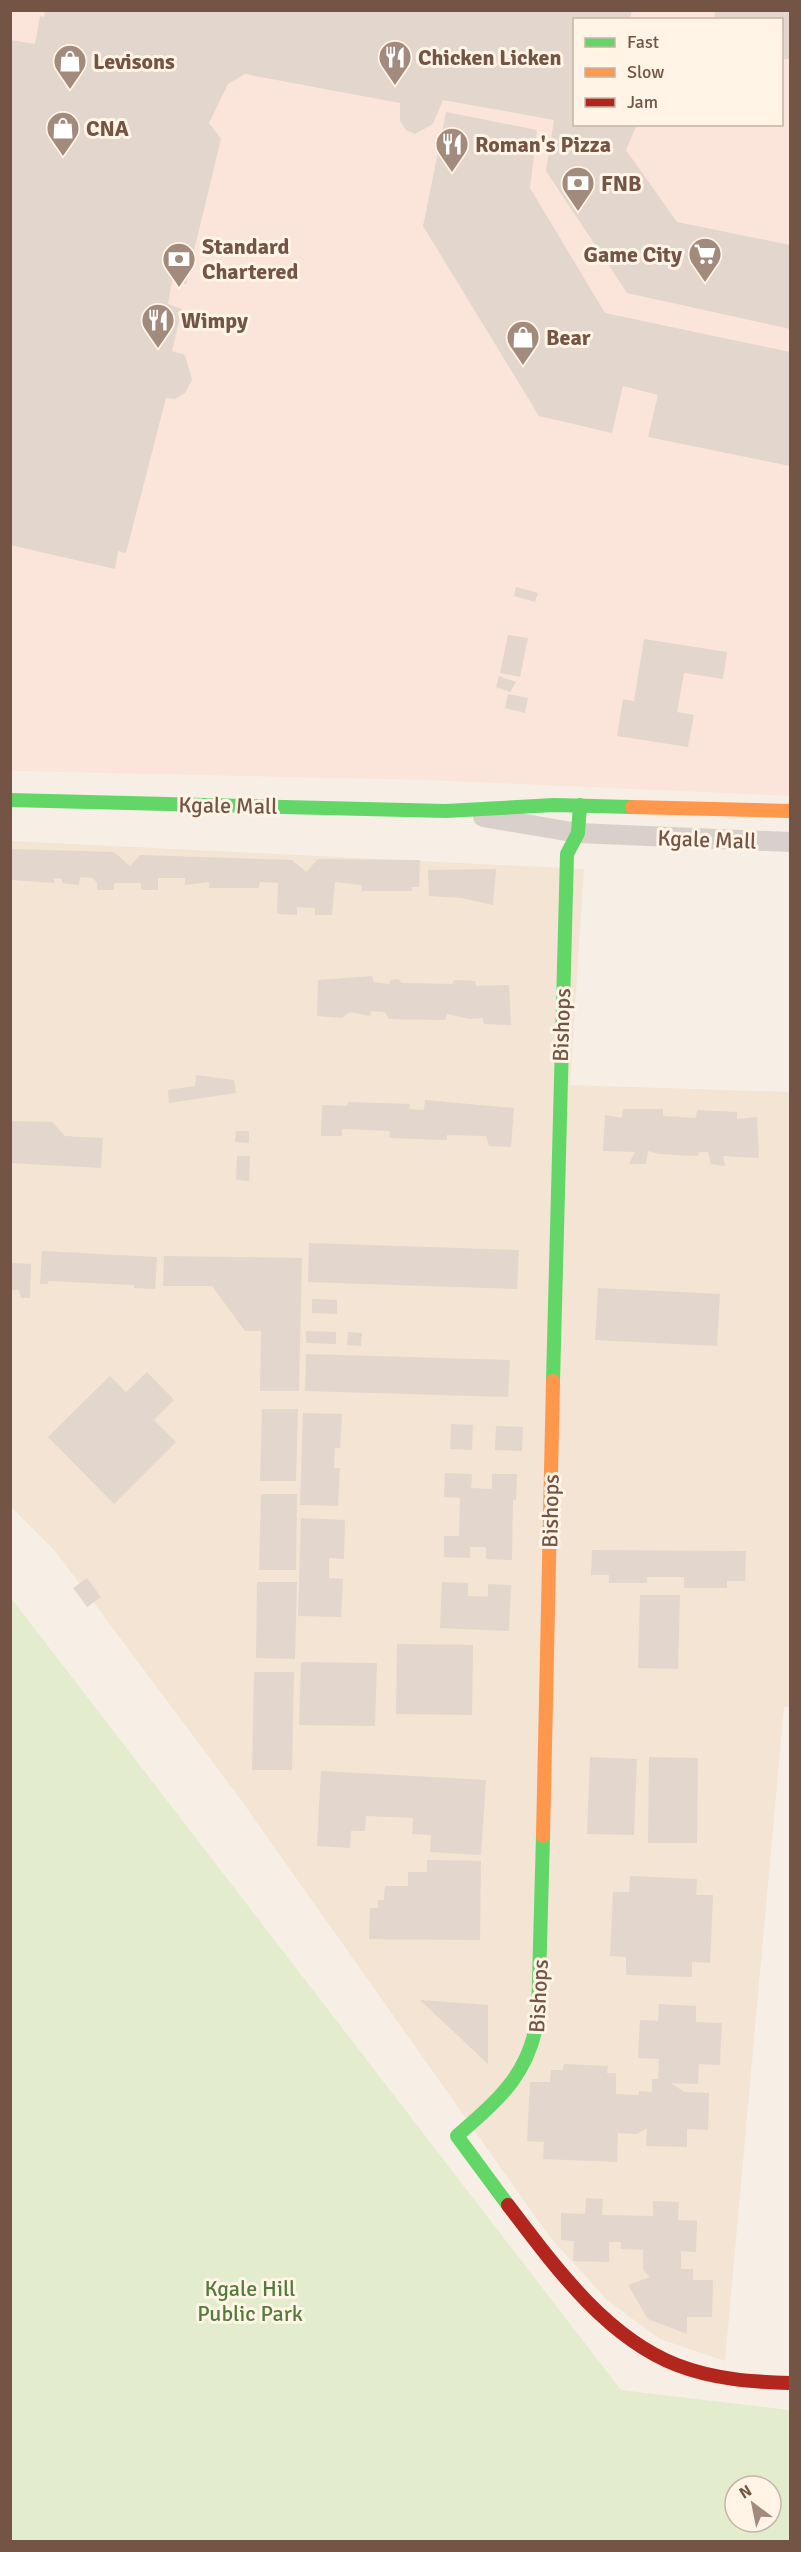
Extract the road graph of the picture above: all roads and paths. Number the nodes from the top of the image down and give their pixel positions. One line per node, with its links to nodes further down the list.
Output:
1 (10, 800): 5 (street, Kgale Mall)
2 (554, 805): 3 (street, Kgale Mall); 5 (street, Kgale Mall); 6 (street)
3 (580, 805): 4 (street, Kgale Mall); 7 (street)
4 (790, 810)
5 (446, 811): 6 (street, Kgale Mall)
6 (556, 831): 7 (street, Kgale Mall); 9 (street, Bishops)
7 (578, 833): 8 (street, Kgale Mall); 9 (street, Bishops)
8 (790, 842)
9 (567, 854): 10 (street, Bishops)
10 (790, 2383)

